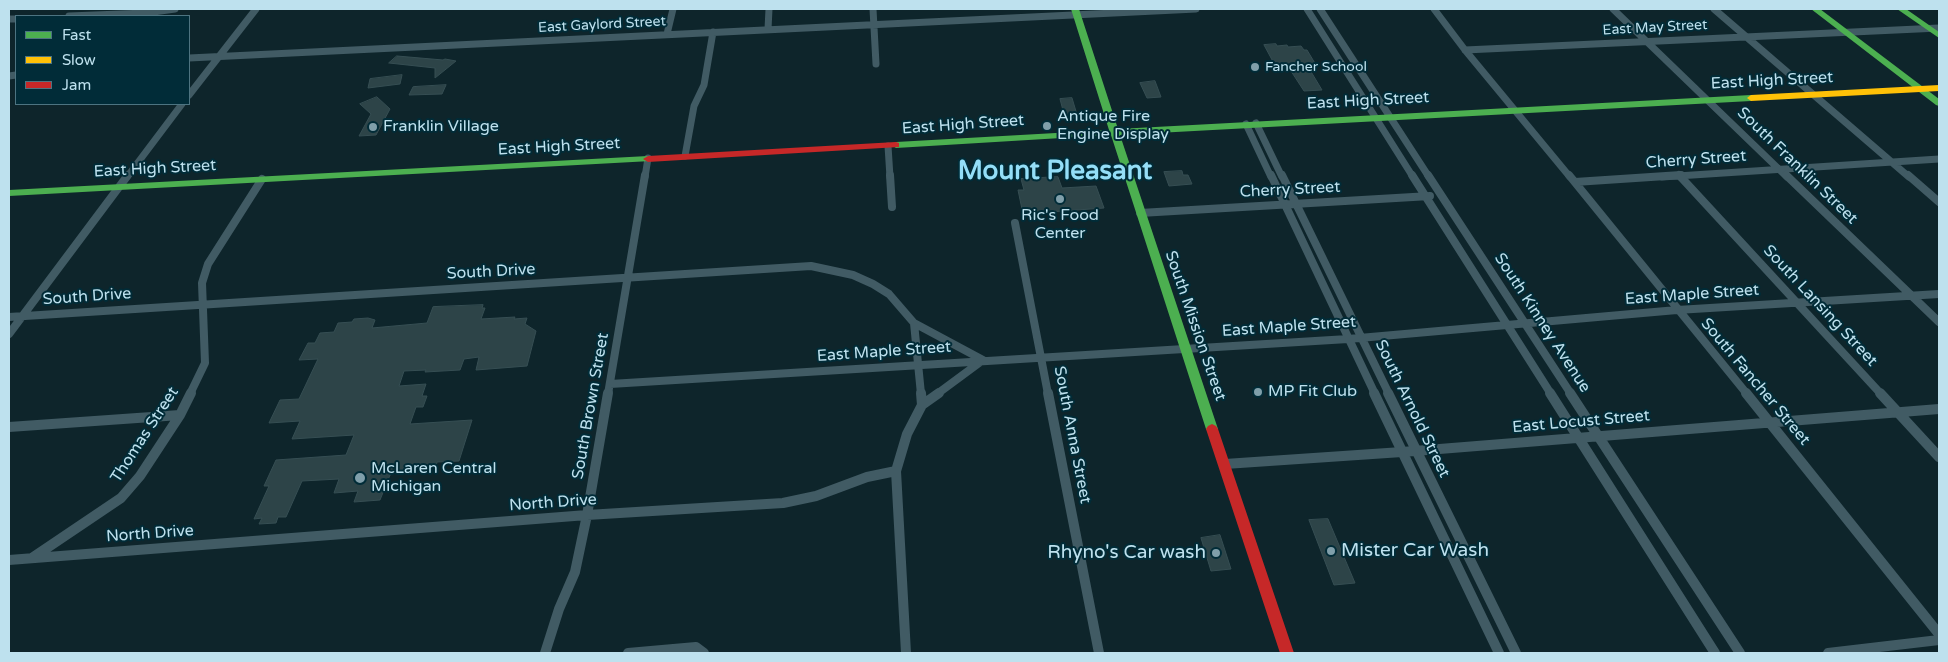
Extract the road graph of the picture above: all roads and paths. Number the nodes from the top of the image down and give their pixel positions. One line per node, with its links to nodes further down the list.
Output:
1 (175, 9): 15 (street)
2 (256, 9): 26 (street)
3 (673, 9): 21 (street)
4 (769, 9): 17 (street)
5 (873, 9): 16 (street)
6 (1194, 9): 14 (street, East Gaylord Street)
7 (1307, 9): 38 (street, South Kinney Avenue)
8 (1320, 9): 37 (street, South Kinney Avenue)
9 (1434, 9): 25 (street, South Fancher Street)
10 (1613, 9): 24 (street, South Franklin Street)
11 (1714, 9): 22 (street)
12 (1815, 9): 20 (main road)
13 (1901, 9): 18 (main road)
14 (1076, 12): 16 (street, East Gaylord Street); 40 (main road, South Mission Street)
15 (95, 15)
16 (874, 24): 17 (street, East Gaylord Street); 28 (street)
17 (768, 29): 19 (street, East Gaylord Street)
18 (1934, 29): 20 (street, East May Street); 23 (main road)
19 (713, 32): 21 (street, East Gaylord Street); 42 (street)
20 (1846, 32): 22 (street, East May Street); 30 (main road)
21 (666, 34): 26 (street, East Gaylord Street)
22 (1745, 36): 24 (street, East May Street); 32 (street)
23 (1939, 36)
24 (1647, 41): 25 (street, East May Street); 33 (street, South Franklin Street)
25 (1465, 50): 36 (street, South Fancher Street)
26 (218, 56): 27 (street, East Gaylord Street); 31 (street)
27 (190, 58)
28 (876, 64)
29 (1939, 88): 30 (main road, East High Street)
30 (1920, 89): 32 (main road, East High Street); 34 (main road)
31 (190, 94)
32 (1815, 95): 33 (main road, East High Street); 45 (street)
33 (1708, 100): 36 (main road, East High Street); 46 (street, South Franklin Street)
34 (1939, 103)
35 (181, 105): 50 (street)
36 (1515, 110): 37 (main road, East High Street); 49 (street, South Fancher Street)
37 (1390, 116): 38 (main road, East High Street); 52 (street, South Kinney Avenue)
38 (1375, 117): 39 (main road, East High Street); 53 (street, South Kinney Avenue)
39 (1251, 124): 40 (main road, East High Street); 55 (street, South Arnold Street); 56 (street, South Arnold Street)
40 (1115, 132): 41 (main road, East High Street); 58 (main road, South Mission Street)
41 (888, 146): 42 (main road, East High Street); 57 (street)
42 (685, 156): 43 (main road, East High Street)
43 (648, 158): 48 (main road, East High Street); 60 (street, South Brown Street)
44 (1939, 160): 45 (street, Cherry Street)
45 (1893, 162): 46 (street, Cherry Street); 54 (street)
46 (1780, 169): 47 (street, Cherry Street); 62 (street, South Franklin Street)
47 (1678, 175): 49 (street, Cherry Street); 63 (street, South Lansing Street)
48 (262, 180): 50 (main road, East High Street); 64 (street, Thomas Street)
49 (1575, 182): 65 (street, South Fancher Street)
50 (118, 188): 51 (main road, East High Street); 66 (street)
51 (9, 193)
52 (1442, 195): 53 (street, Cherry Street); 70 (street, South Kinney Avenue)
53 (1426, 196): 55 (street, Cherry Street); 71 (street, South Kinney Avenue)
54 (1939, 202)
55 (1296, 204): 56 (street, Cherry Street); 73 (street, South Arnold Street)
56 (1284, 205): 58 (street, Cherry Street); 74 (street, South Arnold Street)
57 (892, 207)
58 (1140, 213): 75 (main road, South Mission Street)
59 (1016, 223): 76 (street, South Anna Street)
60 (629, 279): 64 (street, South Drive); 69 (street, South Drive); 79 (street, South Brown Street)
61 (1939, 294): 62 (street, East Maple Street)
62 (1912, 295): 63 (street, East Maple Street); 68 (street, South Franklin Street)
63 (1796, 303): 65 (street, East Maple Street); 82 (street, South Lansing Street)
64 (204, 304): 66 (street, South Drive); 83 (street, Thomas Street)
65 (1677, 310): 70 (street, East Maple Street); 84 (street, South Fancher Street)
66 (22, 316): 67 (street, South Drive); 72 (street)
67 (9, 317)
68 (1939, 322)
69 (914, 323): 77 (street); 78 (street)
70 (1524, 325): 71 (street, East Maple Street); 86 (street, South Kinney Avenue)
71 (1508, 326): 73 (street, East Maple Street); 87 (street, South Kinney Avenue)
72 (9, 334)
73 (1360, 338): 74 (street, East Maple Street); 88 (street, South Arnold Street)
74 (1348, 339): 75 (street, East Maple Street); 89 (street, South Arnold Street)
75 (1186, 349): 76 (street, East Maple Street); 91 (main road, South Mission Street)
76 (1042, 358): 77 (street, East Maple Street); 103 (street, South Anna Street)
77 (983, 360): 78 (street, East Maple Street); 80 (street)
78 (920, 365): 79 (street, East Maple Street); 80 (street)
79 (610, 384): 93 (street, South Brown Street)
80 (922, 405): 92 (street)
81 (1939, 409): 82 (street, East Locust Street)
82 (1899, 413): 84 (street, East Locust Street); 90 (street, South Lansing Street)
83 (180, 415): 85 (street); 94 (street, Thomas Street)
84 (1770, 421): 86 (street, East Locust Street); 96 (street, South Fancher Street)
85 (9, 427)
86 (1598, 435): 87 (street, East Locust Street); 108 (street, South Kinney Avenue)
87 (1578, 437): 88 (street, East Locust Street); 107 (street, South Kinney Avenue)
88 (1416, 451): 89 (street, East Locust Street); 106 (street, South Arnold Street)
89 (1402, 452): 91 (street, East Locust Street); 105 (street, South Arnold Street)
90 (1939, 457)
91 (1225, 464): 104 (main road, South Mission Street)
92 (896, 471): 93 (street, North Drive); 102 (street)
93 (587, 515): 94 (street, North Drive); 99 (street, South Brown Street)
94 (31, 558): 95 (street, North Drive)
95 (9, 560)
96 (1939, 634)
97 (1939, 640): 109 (street)
98 (679, 649): 100 (street); 101 (street)
99 (545, 653)
100 (628, 653)
101 (704, 653)
102 (906, 653)
103 (1099, 653)
104 (1287, 653)
105 (1499, 653)
106 (1516, 653)
107 (1715, 653)
108 (1740, 653)
109 (1828, 653)

